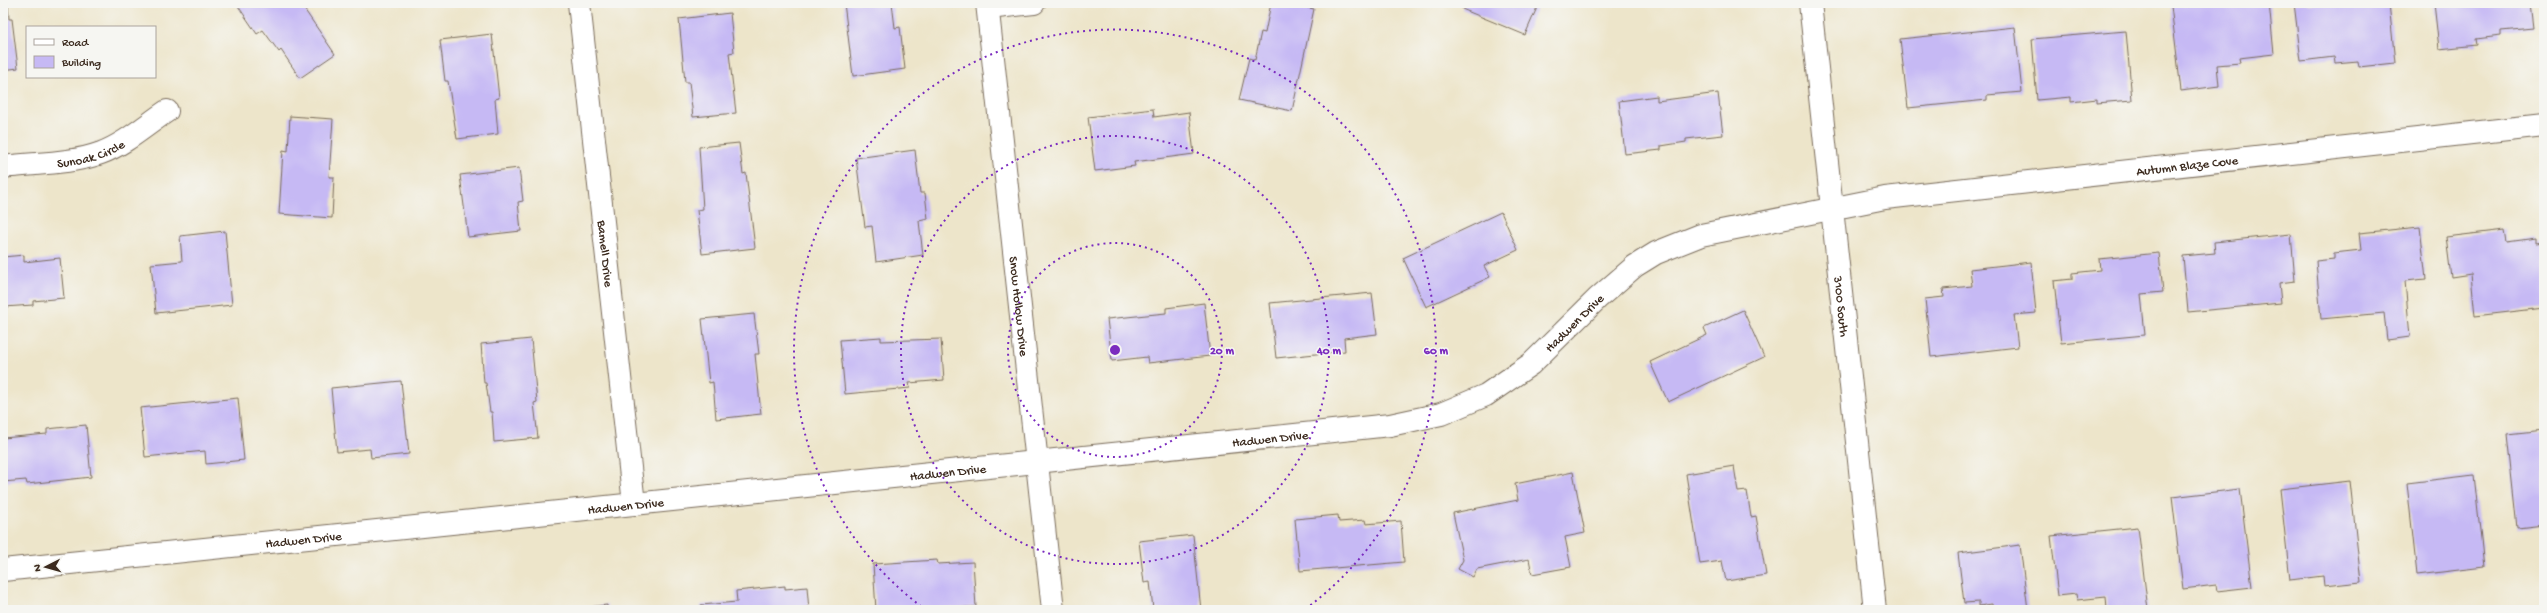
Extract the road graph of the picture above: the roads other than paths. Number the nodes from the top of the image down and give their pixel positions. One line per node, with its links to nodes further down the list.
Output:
1 (579, 3): 10 (street, Bamell Drive)
2 (1034, 3): 4 (street)
3 (1810, 3): 8 (street, 3100 South)
4 (988, 6): 9 (street, Snow Hollow Drive)
5 (167, 111): 7 (street, Sunoak Circle)
6 (2544, 125): 8 (street, Autumn Blaze Cove)
7 (3, 167)
8 (1832, 209): 9 (street, Hadwen Drive); 13 (street, 3100 South)
9 (1037, 462): 10 (street, Hadwen Drive); 12 (street, Snow Hollow Drive)
10 (634, 504): 11 (street, Hadwen Drive)
11 (3, 570)
12 (1053, 610)
13 (1875, 610)

